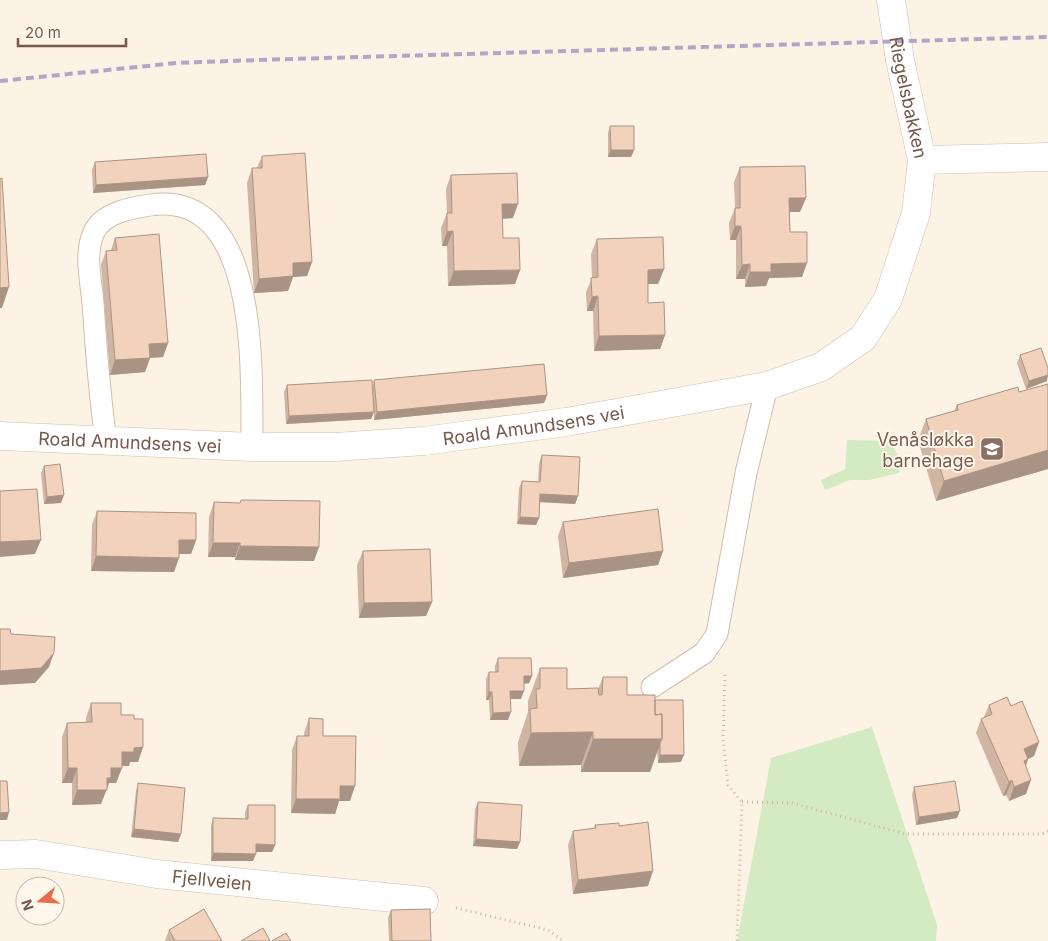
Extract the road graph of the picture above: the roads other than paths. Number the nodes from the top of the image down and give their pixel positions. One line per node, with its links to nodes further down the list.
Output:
1 (891, 0): 3 (street, Riegelsbakken)
2 (1048, 157): 3 (street, Riegelsbakken)
3 (922, 160): 4 (street, Roald Amundsens vei)
4 (767, 386): 7 (street, Roald Amundsens vei); 8 (lane)
5 (0, 436): 6 (street, Roald Amundsens vei)
6 (106, 442): 7 (street, Roald Amundsens vei); 7 (lane)
7 (252, 447)
8 (652, 687)
9 (0, 855): 10 (street, Fjellveien)
10 (424, 901)

